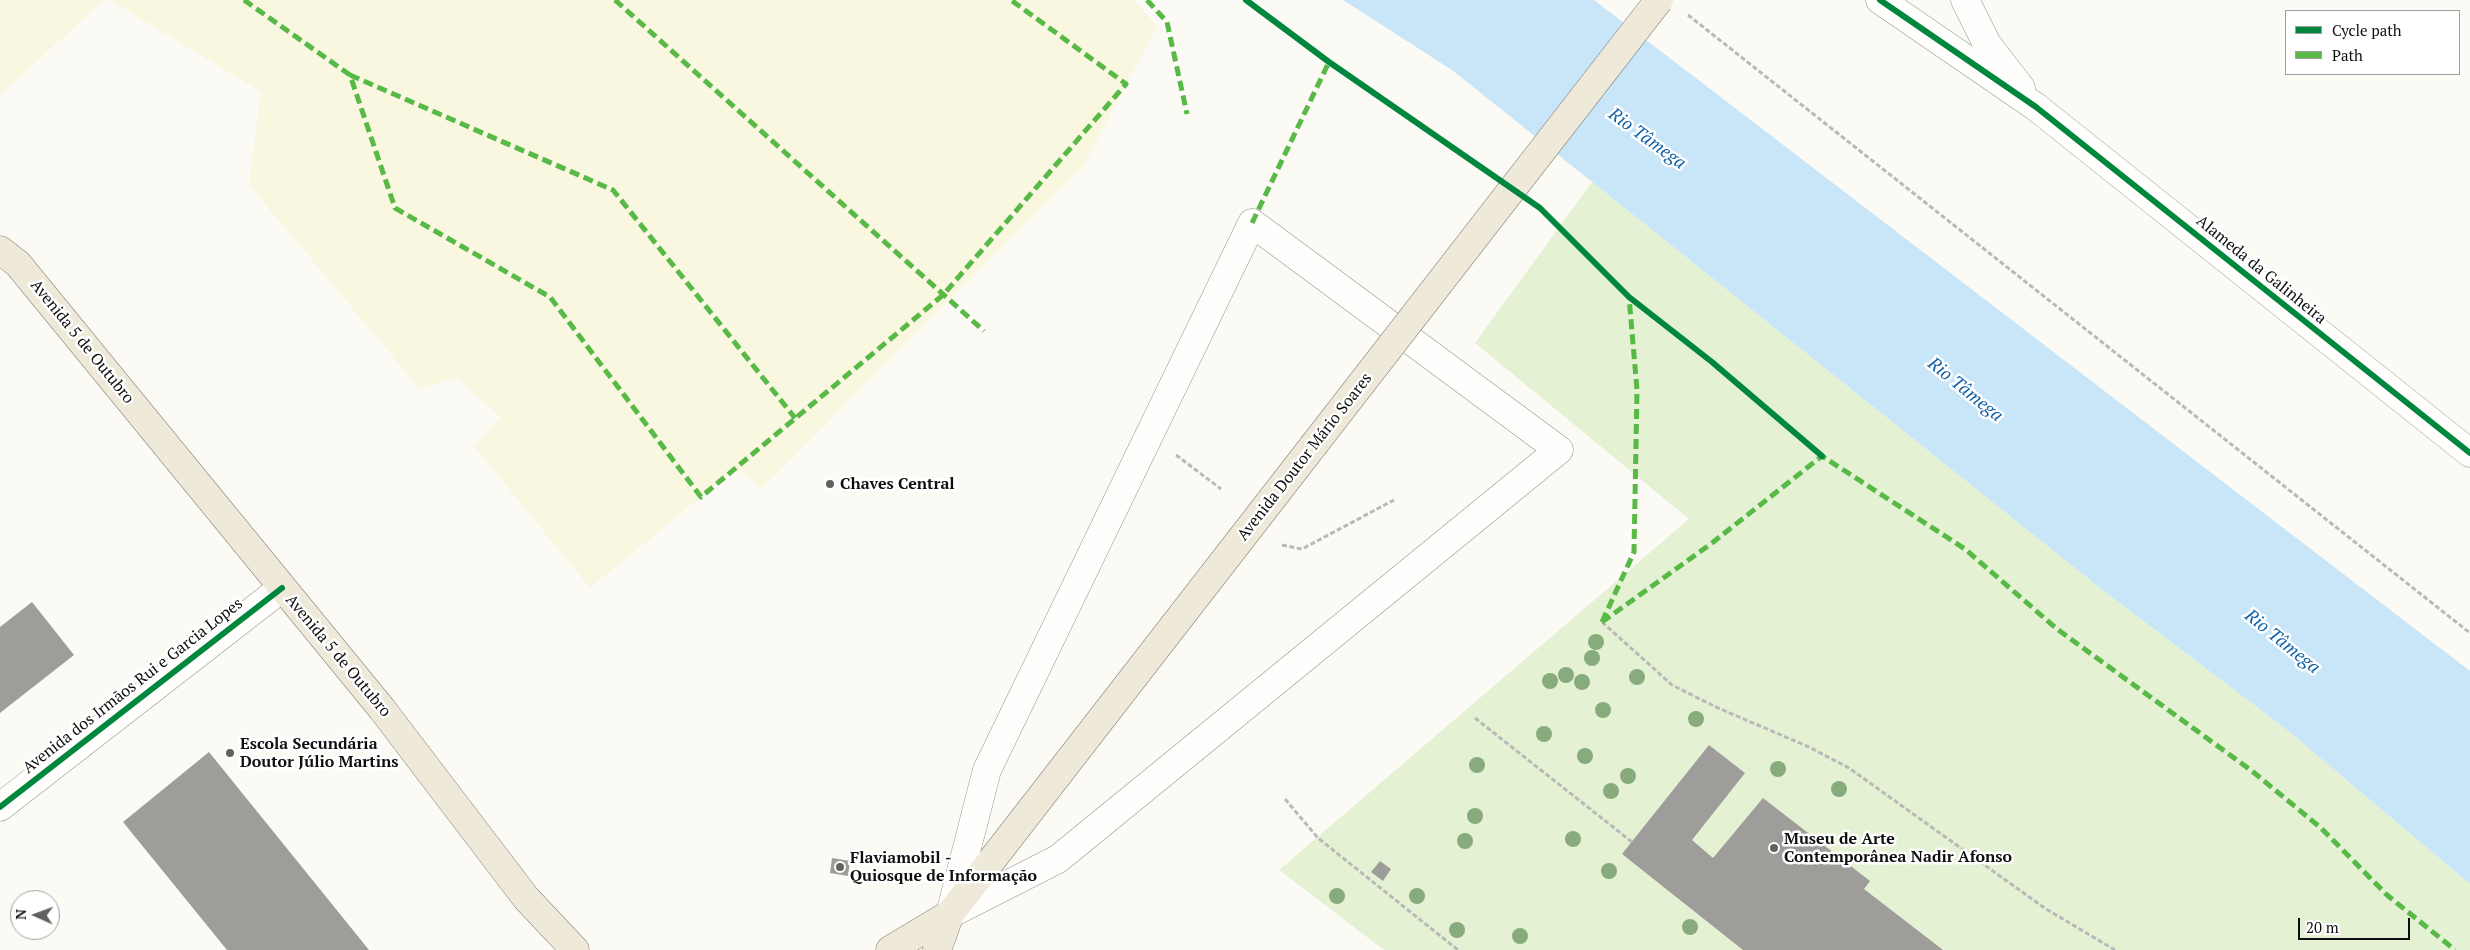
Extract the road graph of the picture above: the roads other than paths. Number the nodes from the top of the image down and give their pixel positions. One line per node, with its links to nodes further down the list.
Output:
1 (1880, 0): 4 (street)
2 (1965, 0): 4 (street)
3 (1672, 6): 9 (main road, Avenida Doutor Mário Soares, bridge)
4 (2036, 107): 6 (street, Alameda da Galinheira)
5 (0, 250): 7 (main road, Avenida 5 de Outubro)
6 (2470, 453)
7 (282, 588): 8 (street, Avenida dos Irmãos Rui e Garcia Lopes); 10 (main road, Avenida 5 de Outubro)
8 (0, 807)
9 (950, 914): 9 (street); 11 (main road, Avenida Doutor Mário Soares); 12 (main road, Avenida Doutor Mário Soares)
10 (575, 950)
11 (890, 950)
12 (936, 950)

